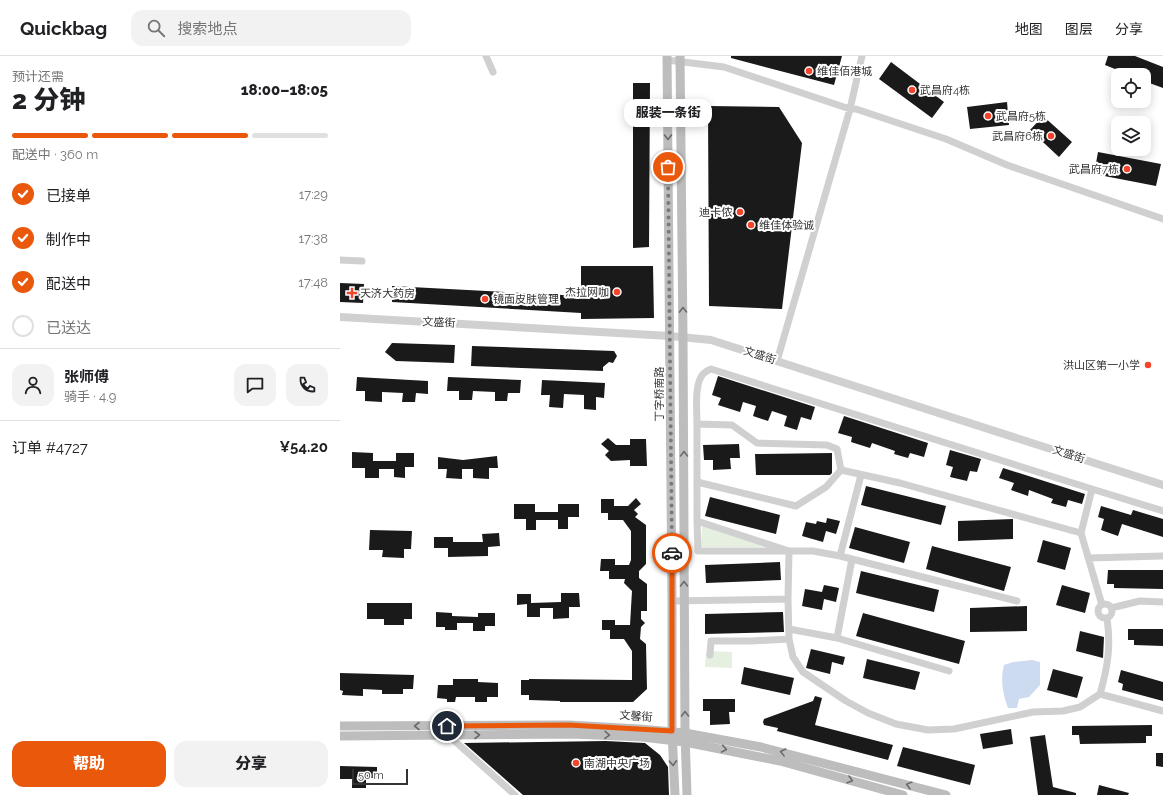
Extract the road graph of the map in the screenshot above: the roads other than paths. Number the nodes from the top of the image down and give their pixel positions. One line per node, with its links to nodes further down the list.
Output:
1 (486, 56): 5 (street)
2 (862, 56): 6 (street)
3 (667, 58): 4 (street); 11 (main road, 丁字桥南路, one-way to 11)
4 (680, 59): 6 (street); 12 (main road, one-way to 4)
5 (493, 72)
6 (850, 109): 7 (street); 13 (street)
7 (1163, 219)
8 (340, 260): 9 (street)
9 (362, 262)
10 (340, 317): 11 (street, 文盛街)
11 (670, 336): 12 (street, 文盛街); 29 (main road, 丁字桥南路)
12 (683, 337): 13 (street, 文盛街); 30 (main road, one-way to 12)
13 (777, 361): 18 (street, 文盛街)
14 (697, 424): 15 (street); 17 (street); 19 (street)
15 (841, 470): 16 (street); 17 (street)
16 (861, 474): 22 (street); 24 (street)
17 (697, 482): 21 (street)
18 (1163, 485)
19 (1092, 489): 20 (street); 22 (street)
20 (1163, 511)
21 (697, 521): 23 (street); 23 (street)
22 (1081, 533): 26 (street)
23 (788, 551): 24 (street); 28 (street)
24 (840, 556): 27 (street)
25 (1163, 556): 26 (street)
26 (1088, 558): 33 (street)
27 (852, 559): 31 (street); 37 (street)
28 (788, 599): 30 (street); 36 (street)
29 (672, 601): 30 (street); 46 (main road, 丁字桥南路)
30 (684, 601): 47 (main road, one-way to 30)
31 (1017, 601)
32 (1163, 602): 34 (street)
33 (1102, 605): 34 (street); 35 (street)
34 (1110, 608): 35 (street)
35 (1106, 618): 41 (street)
36 (789, 629): 37 (street); 38 (street)
37 (836, 638): 40 (street)
38 (789, 639): 39 (street); 41 (street)
39 (710, 655)
40 (949, 671)
41 (1100, 694): 42 (street)
42 (1163, 711)
43 (340, 726): 46 (main road, 文馨街, one-way to 43)
44 (448, 735): 45 (main road, 文馨街); 46 (main road, 文馨街, one-way to 46); 48 (street)
45 (340, 736)
46 (672, 736): 47 (main road, 文馨街); 49 (main road, 丁字桥南路, one-way to 49)
47 (685, 737): 50 (main road); 51 (main road, 文馨街, one-way to 51); 52 (main road, 文馨街, one-way to 47)
48 (514, 795)
49 (675, 795)
50 (688, 795)
51 (903, 795)
52 (946, 795)

